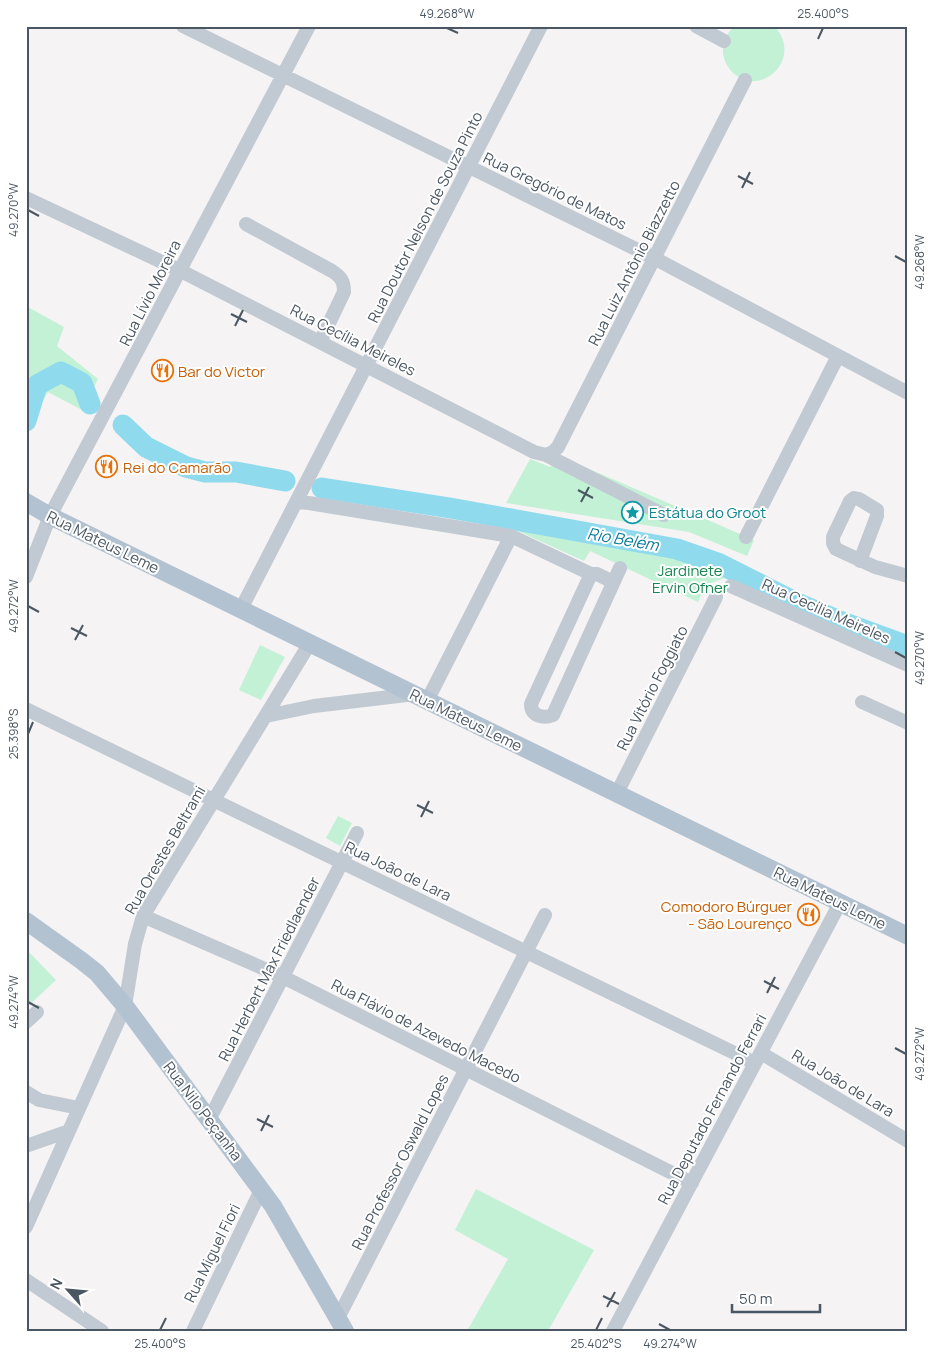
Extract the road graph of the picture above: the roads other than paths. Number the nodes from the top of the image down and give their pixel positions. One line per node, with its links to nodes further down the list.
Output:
1 (184, 26): 6 (street, Rua Gregório de Matos)
2 (308, 26): 6 (street, Rua Lívio Moreira)
3 (541, 26): 8 (street, Rua Doutor Nelson de Souza Pinto)
4 (696, 26): 5 (street)
5 (724, 41)
6 (283, 75): 8 (street, Rua Gregório de Matos); 12 (street, Rua Lívio Moreira)
7 (745, 80): 11 (street, Rua Luiz Antônio Biazzetto)
8 (469, 167): 11 (street, Rua Gregório de Matos); 15 (street, Rua Doutor Nelson de Souza Pinto)
9 (26, 198): 12 (street, Rua Cecília Meireles)
10 (246, 224): 13 (street)
11 (654, 258): 14 (street, Rua Gregório de Matos); 17 (street, Rua Luiz Antônio Biazzetto)
12 (179, 270): 13 (street, Rua Cecília Meireles); 21 (street, Rua Lívio Moreira)
13 (320, 342): 15 (street, Rua Cecília Meireles)
14 (838, 356): 16 (street, Rua Gregório de Matos); 23 (street)
15 (367, 365): 17 (street, Rua Cecília Meireles); 19 (street, Rua Doutor Nelson de Souza Pinto)
16 (908, 393)
17 (546, 455): 20 (street, Rua Cecília Meireles)
18 (26, 502): 21 (main road, Rua Mateus Leme)
19 (296, 502): 22 (street); 32 (street, Rua Doutor Nelson de Souza Pinto)
20 (664, 515)
21 (50, 516): 28 (street, Rua Lívio Moreira); 32 (main road, Rua Mateus Leme)
22 (511, 536): 26 (street); 35 (street)
23 (746, 537)
24 (860, 561): 27 (street)
25 (620, 568): 29 (street)
26 (591, 574): 29 (street); 29 (street)
27 (908, 576)
28 (26, 577)
29 (613, 582)
30 (731, 586): 34 (street, Rua Cecília Meireles)
31 (716, 596): 40 (street, Rua Vitório Foggiato)
32 (241, 609): 33 (main road, Rua Mateus Leme)
33 (310, 643): 35 (main road, Rua Mateus Leme); 38 (street, Rua Orestes Beltrami)
34 (908, 665)
35 (421, 698): 38 (street); 40 (main road, Rua Mateus Leme)
36 (862, 702): 39 (street)
37 (26, 709): 41 (street, Rua João de Lara)
38 (266, 716): 41 (street, Rua Orestes Beltrami)
39 (908, 722)
40 (616, 793): 44 (main road, Rua Mateus Leme)
41 (213, 800): 43 (street, Rua João de Lara); 46 (street, Rua Orestes Beltrami)
42 (357, 833): 43 (street, Rua Herbert Max Friedlaender)
43 (342, 862): 49 (street, Rua João de Lara); 50 (street, Rua Herbert Max Friedlaender)
44 (840, 903): 48 (main road, Rua Mateus Leme); 54 (street, Rua Deputado Fernando Ferrari)
45 (545, 914): 49 (street, Rua Professor Oswald Lopes)
46 (143, 916): 50 (street, Rua Flávio de Azevedo Macedo); 51 (street, Rua Orestes Beltrami)
47 (26, 921): 51 (main road, Rua Nilo Peçanha)
48 (908, 936)
49 (526, 952): 54 (street, Rua João de Lara); 55 (street, Rua Professor Oswald Lopes)
50 (283, 976): 55 (street, Rua Flávio de Azevedo Macedo); 58 (street, Rua Herbert Max Friedlaender)
51 (125, 1006): 57 (street, Rua Orestes Beltrami); 58 (main road, Rua Nilo Peçanha)
52 (36, 1012): 53 (street)
53 (26, 1022)
54 (758, 1058): 60 (street, Rua João de Lara); 62 (street, Rua Deputado Fernando Ferrari)
55 (466, 1069): 62 (street, Rua Flávio de Azevedo Macedo); 66 (street, Rua Professor Oswald Lopes)
56 (26, 1092): 57 (street)
57 (80, 1108): 59 (street, Rua Orestes Beltrami)
58 (209, 1120): 63 (main road, Rua Nilo Peçanha)
59 (69, 1131): 61 (street); 64 (street, Rua Orestes Beltrami)
60 (908, 1141)
61 (26, 1146)
62 (692, 1183): 69 (street, Rua Deputado Fernando Ferrari)
63 (261, 1190): 66 (main road, Rua Nilo Peçanha); 68 (street, Rua Miguel Fiori)
64 (26, 1227)
65 (26, 1280): 67 (street)
66 (342, 1324)
67 (102, 1331)
68 (193, 1331)
69 (613, 1331)

